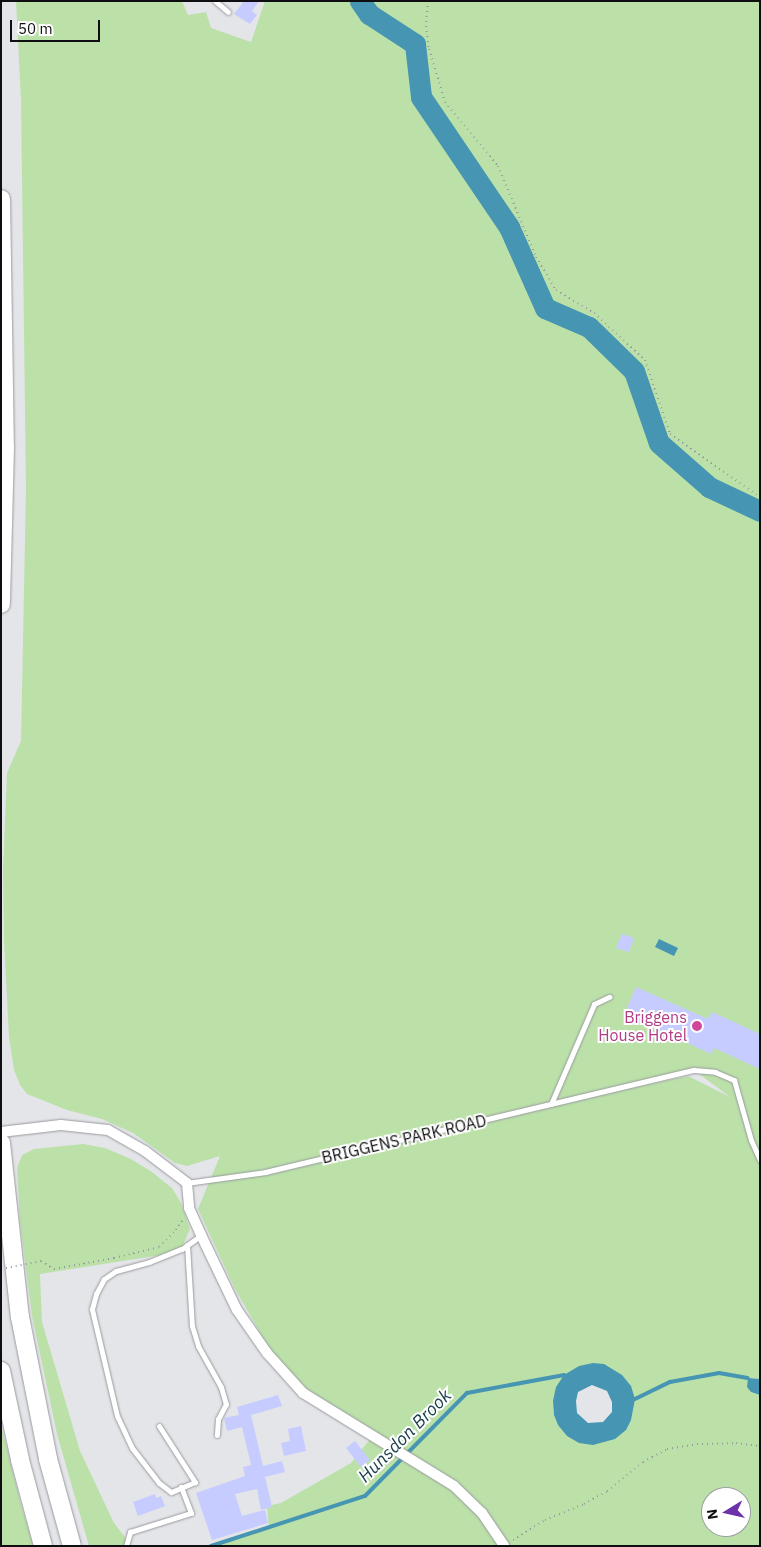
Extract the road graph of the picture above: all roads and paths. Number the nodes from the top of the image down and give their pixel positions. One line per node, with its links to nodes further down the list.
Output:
1 (215, 1): 3 (lane)
2 (428, 1): 5 (path)
3 (228, 12)
4 (1, 199): 6 (highway)
5 (760, 497)
6 (1, 604)
7 (609, 996): 8 (lane)
8 (551, 1104): 11 (lane, BRIGGENS PARK ROAD); 12 (lane, BRIGGENS PARK ROAD)
9 (1, 1132): 12 (street)
10 (1, 1143): 23 (highway)
11 (760, 1160)
12 (187, 1183): 13 (street)
13 (189, 1208): 14 (street); 16 (path, bridge)
14 (201, 1235): 15 (lane); 25 (street)
15 (187, 1245): 19 (lane); 21 (lane)
16 (1, 1269)
17 (1, 1371): 22 (highway)
18 (159, 1426): 21 (lane)
19 (217, 1435)
20 (760, 1446): 25 (path)
21 (182, 1487): 24 (lane)
22 (43, 1546)
23 (72, 1546)
24 (126, 1546)
25 (504, 1546)

